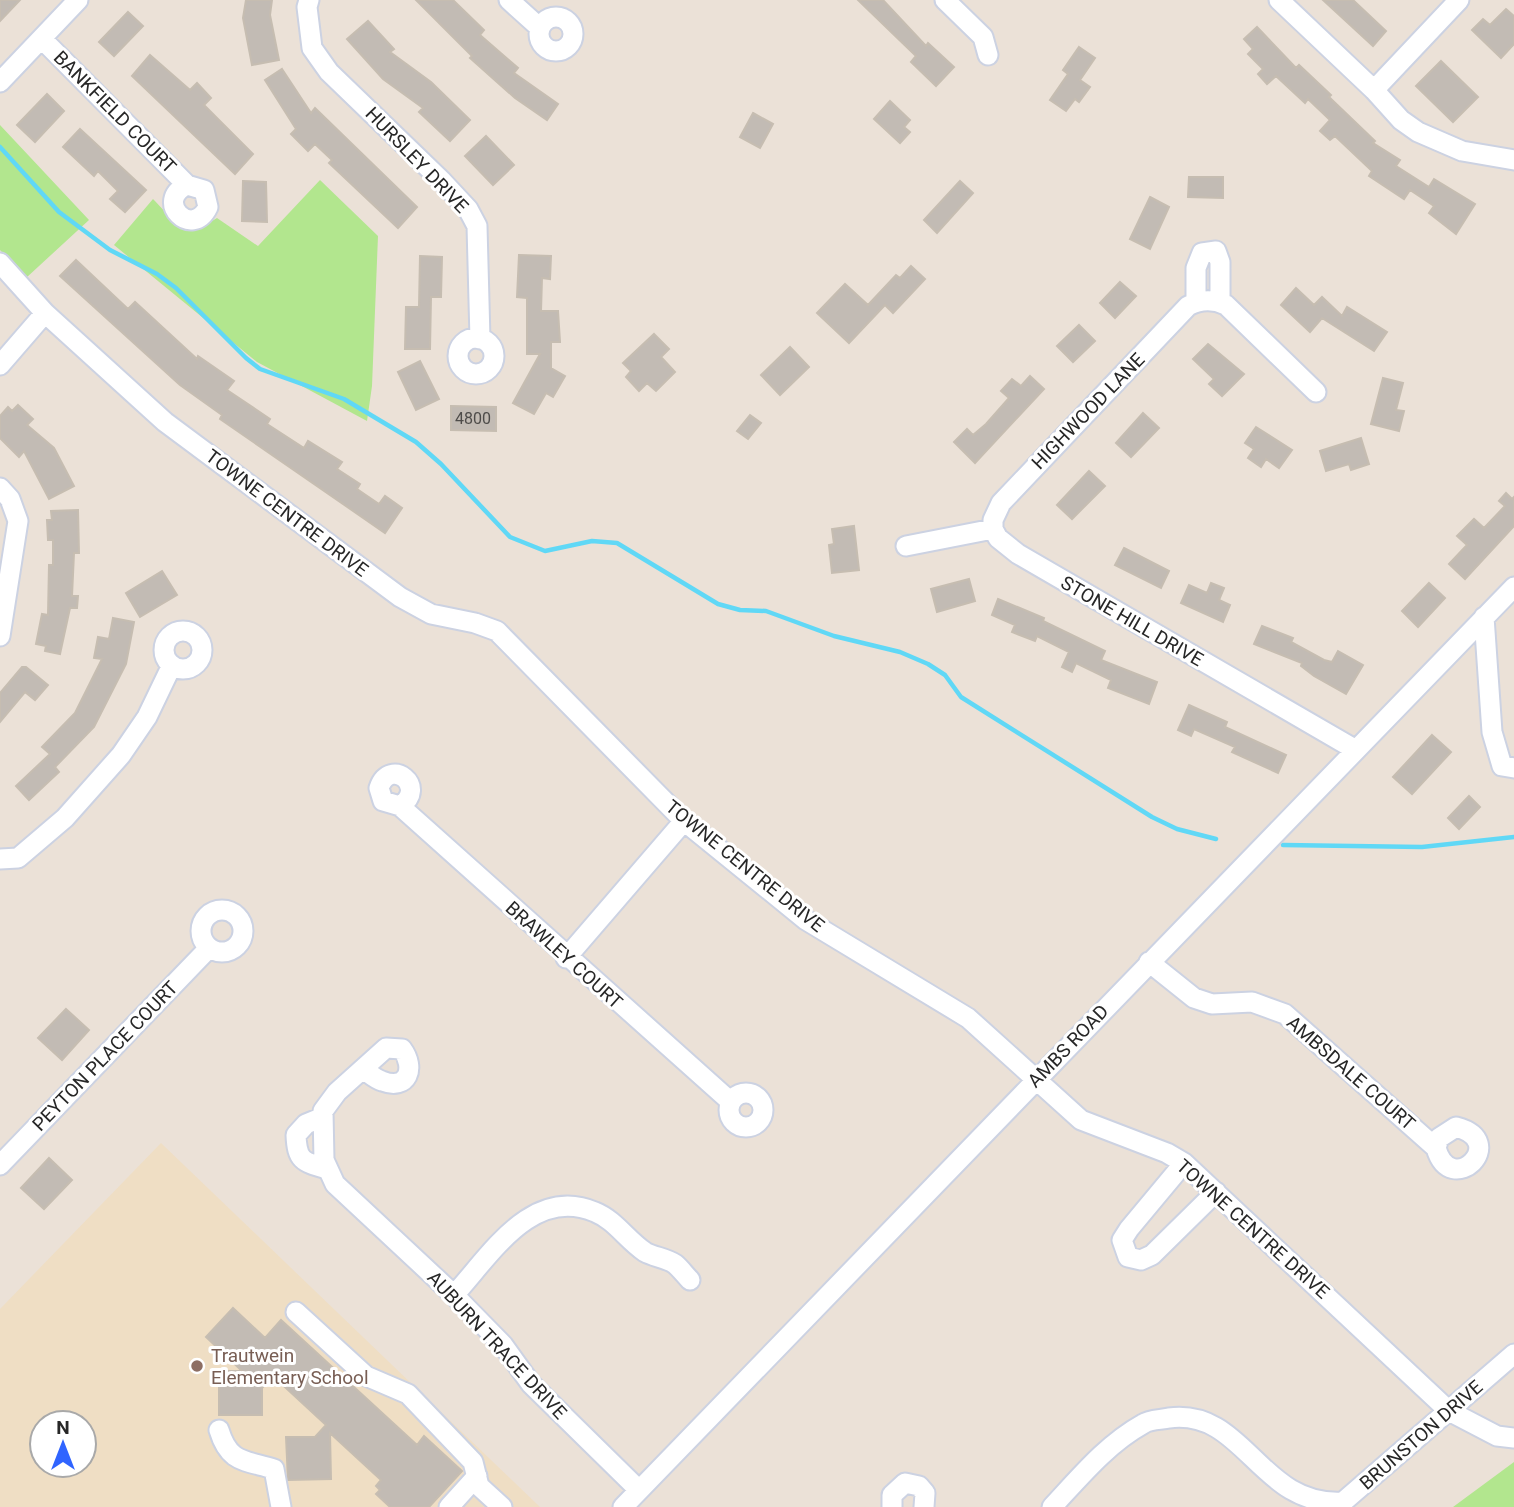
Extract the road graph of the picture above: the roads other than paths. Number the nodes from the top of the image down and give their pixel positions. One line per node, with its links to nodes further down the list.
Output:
1 (78, 0): 8 (street)
2 (309, 0): 16 (street, HURSLEY DRIVE)
3 (509, 0): 7 (street)
4 (945, 0): 9 (street)
5 (1279, 0): 11 (street)
6 (1459, 0): 11 (street)
7 (540, 28)
8 (42, 39): 10 (street); 13 (street, BANKFIELD COURT)
9 (988, 55)
10 (0, 82)
11 (1374, 90): 12 (street)
12 (1514, 160)
13 (187, 185)
14 (0, 263): 15 (street, TOWNE CENTRE DRIVE)
15 (45, 313): 17 (street); 29 (street, TOWNE CENTRE DRIVE)
16 (480, 338)
17 (0, 365)
18 (1316, 392): 20 (street, HIGHWOOD LANE)
19 (0, 488): 24 (street)
20 (993, 529): 21 (street); 26 (street, STONE HILL DRIVE)
21 (905, 546)
22 (1514, 587): 23 (street, AMBS ROAD)
23 (1485, 617): 26 (street, AMBS ROAD); 27 (street)
24 (0, 636)
25 (172, 665): 30 (street)
26 (1356, 750): 33 (street, AMBS ROAD)
27 (1508, 767)
28 (400, 806): 32 (street, BRAWLEY COURT)
29 (684, 821): 32 (street); 35 (street, TOWNE CENTRE DRIVE)
30 (0, 859)
31 (209, 948): 39 (street, PEYTON PLACE COURT)
32 (566, 958): 36 (street, BRAWLEY COURT)
33 (1149, 962): 35 (street, AMBS ROAD); 37 (street, AMBSDALE COURT)
34 (363, 1069): 42 (street, AUBURN TRACE DRIVE)
35 (1035, 1080): 38 (street, TOWNE CENTRE DRIVE); 49 (street, AMBS ROAD)
36 (731, 1102)
37 (1436, 1148)
38 (1184, 1163): 40 (street, TOWNE CENTRE DRIVE); 40 (street)
39 (0, 1165)
40 (1216, 1192): 45 (street, TOWNE CENTRE DRIVE)
41 (690, 1280): 42 (street)
42 (454, 1295): 49 (street, AUBURN TRACE DRIVE)
43 (296, 1312): 48 (street)
44 (1514, 1354): 45 (street, BRUNSTON DRIVE)
45 (1449, 1411): 47 (street, TOWNE CENTRE DRIVE); 55 (street, BRUNSTON DRIVE)
46 (219, 1430): 50 (street)
47 (1514, 1438)
48 (477, 1476): 51 (street); 52 (street)
49 (632, 1501)
50 (281, 1507)
51 (449, 1507)
52 (501, 1507)
53 (892, 1507): 54 (street)
54 (924, 1507)
55 (1052, 1507)

